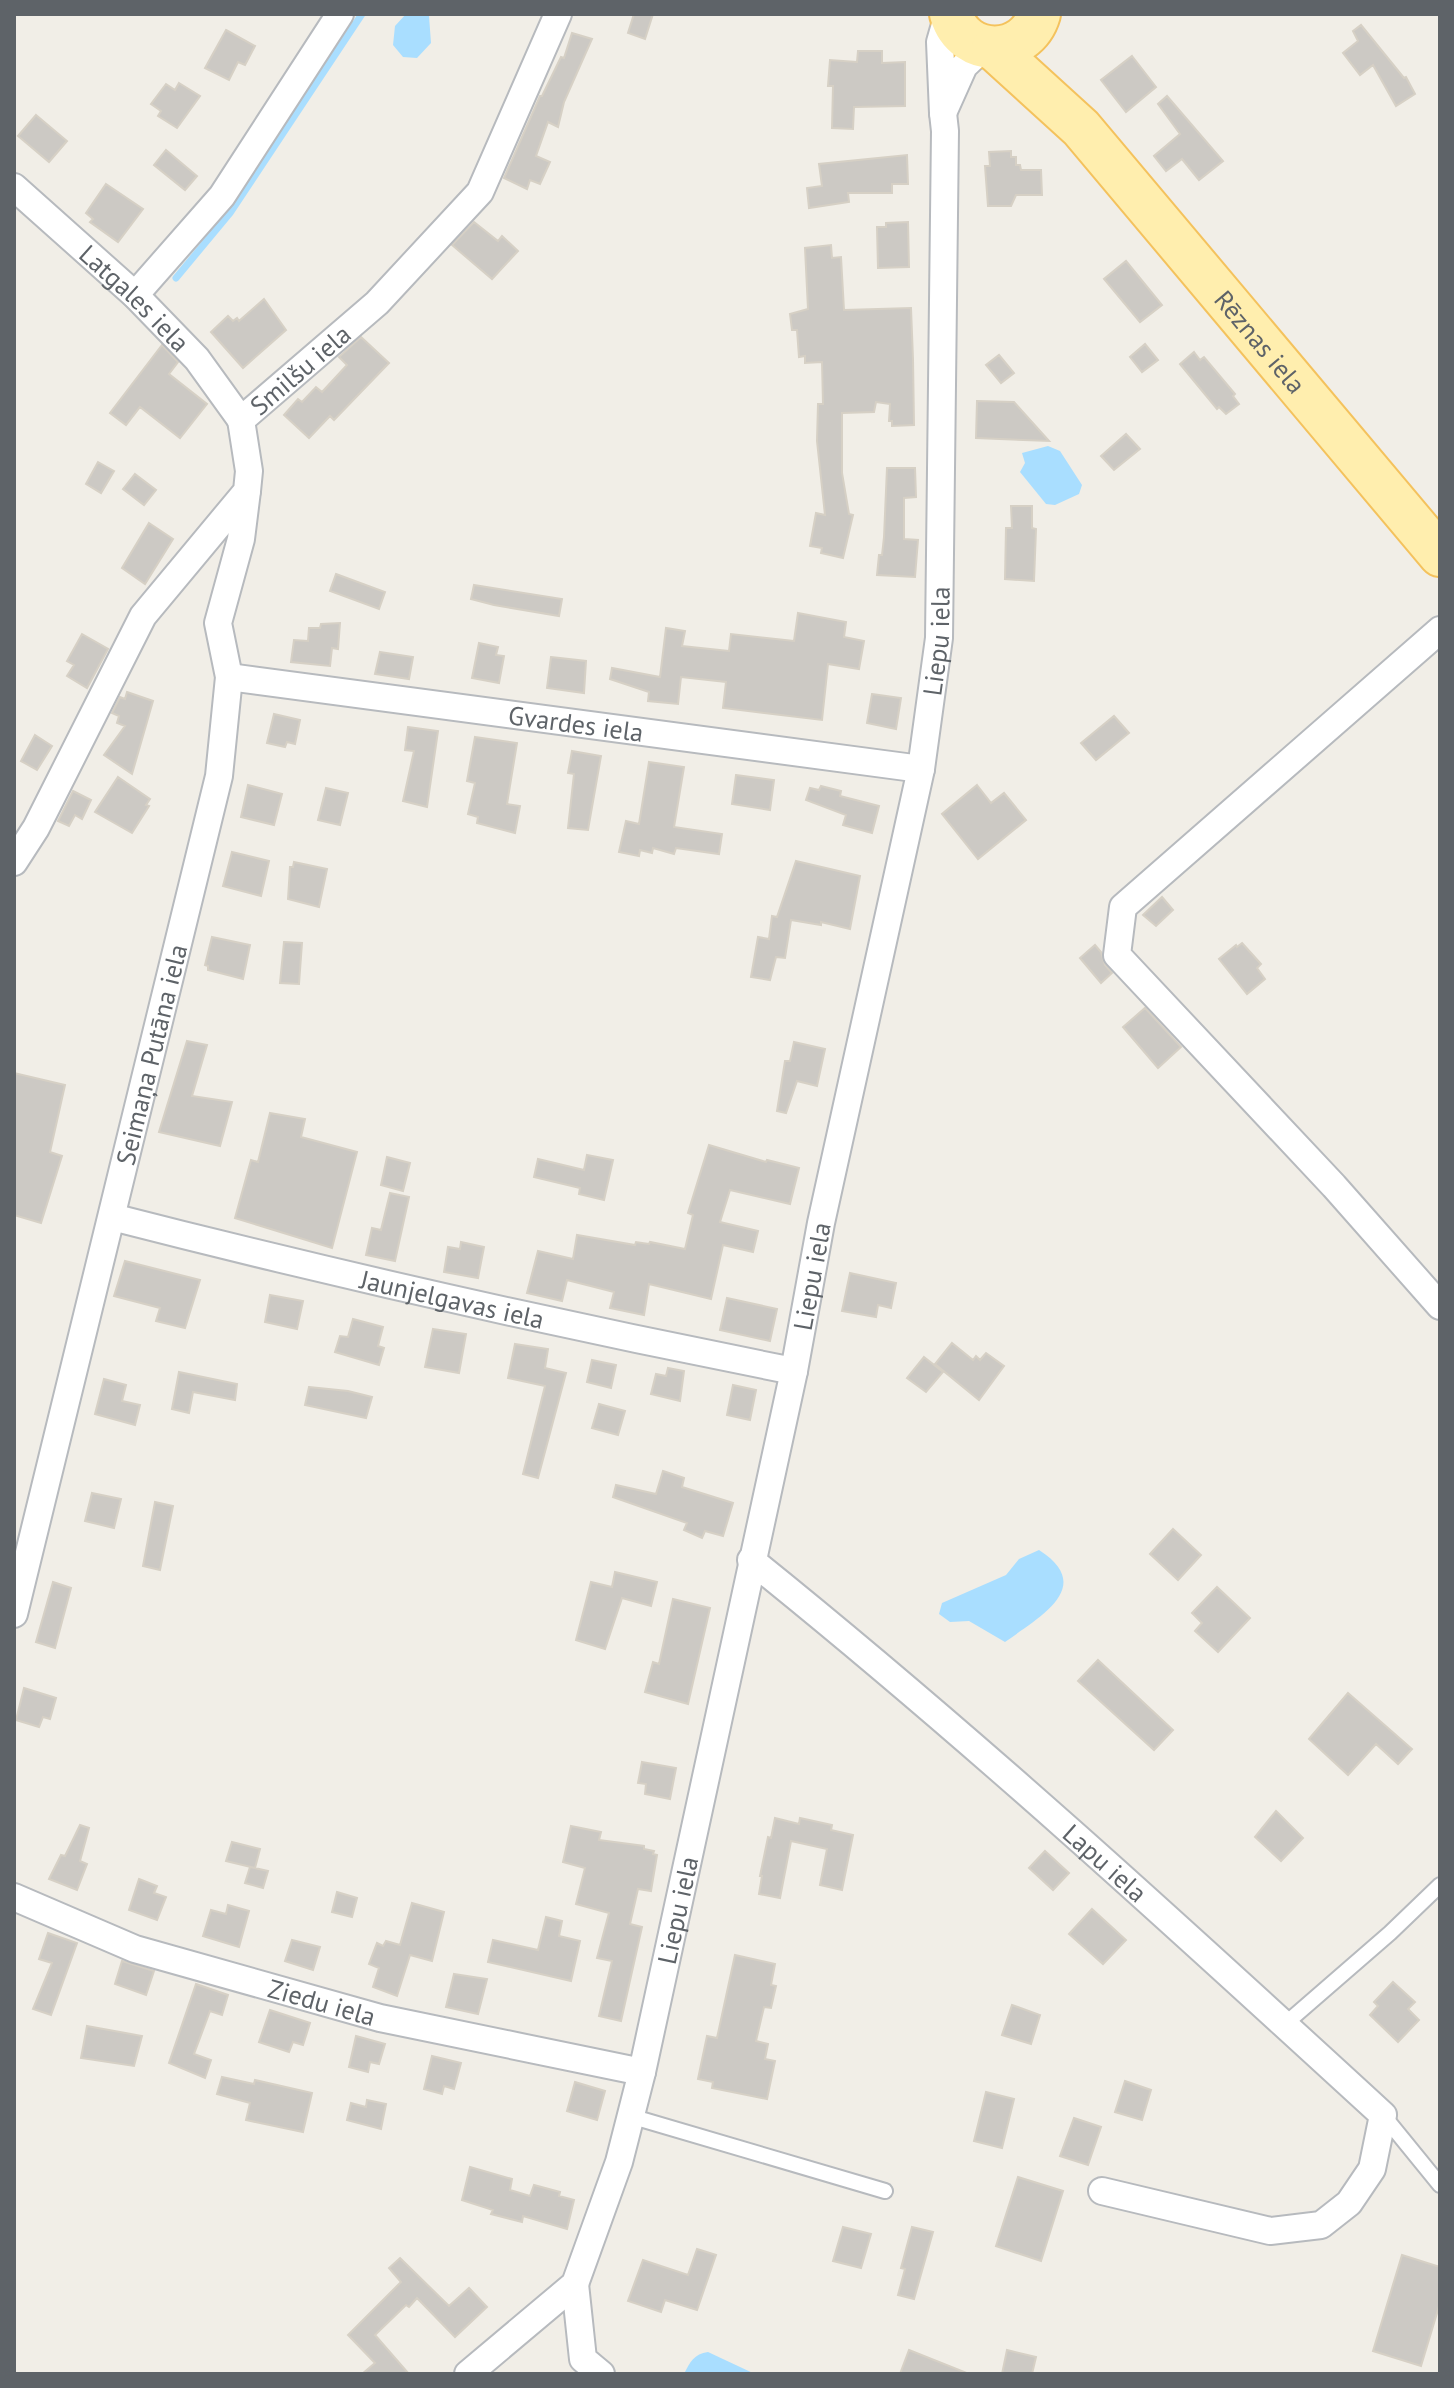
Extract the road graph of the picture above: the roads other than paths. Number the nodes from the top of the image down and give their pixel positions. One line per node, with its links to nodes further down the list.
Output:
1 (340, 14): 9 (street)
2 (558, 14): 10 (street, Smilšu iela)
3 (950, 14): 5 (main road, Rēznas iela); 6 (street, Liepu iela)
4 (1037, 20): 5 (main road); 7 (main road, Rēznas iela)
5 (989, 48): 6 (street, Liepu iela); 7 (main road, Rēznas iela)
6 (943, 113): 15 (street, Liepu iela)
7 (1081, 128): 12 (main road, Rēznas iela)
8 (14, 187): 9 (street, Latgales iela)
9 (135, 295): 10 (street, Latgales iela)
10 (241, 420): 11 (street, Smilšu iela)
11 (247, 491): 14 (street, Seimaņa Putāna iela); 16 (street)
12 (1440, 555)
13 (1440, 630): 18 (street)
14 (229, 677): 15 (street, Gvardes iela); 17 (street, Seimaņa Putāna iela)
15 (921, 769): 19 (street, Liepu iela)
16 (14, 862)
17 (112, 1217): 19 (street, Jaunjelgavas iela); 21 (street, Seimaņa Putāna iela)
18 (1440, 1306)
19 (794, 1371): 20 (street, Liepu iela)
20 (751, 1560): 24 (street, Lapu iela); 25 (street, Liepu iela)
21 (14, 1614)
22 (1440, 1885): 24 (lane)
23 (14, 1897): 25 (street, Ziedu iela)
24 (1284, 2025): 26 (street, Lapu iela)
25 (642, 2072): 27 (street, Liepu iela)
26 (1383, 2115): 28 (lane, Lapu iela); 30 (street)
27 (630, 2116): 29 (lane); 31 (street, Liepu iela)
28 (1440, 2185)
29 (885, 2191)
30 (1102, 2191)
31 (575, 2284): 32 (street); 33 (street)
32 (589, 2369)
33 (468, 2374)

